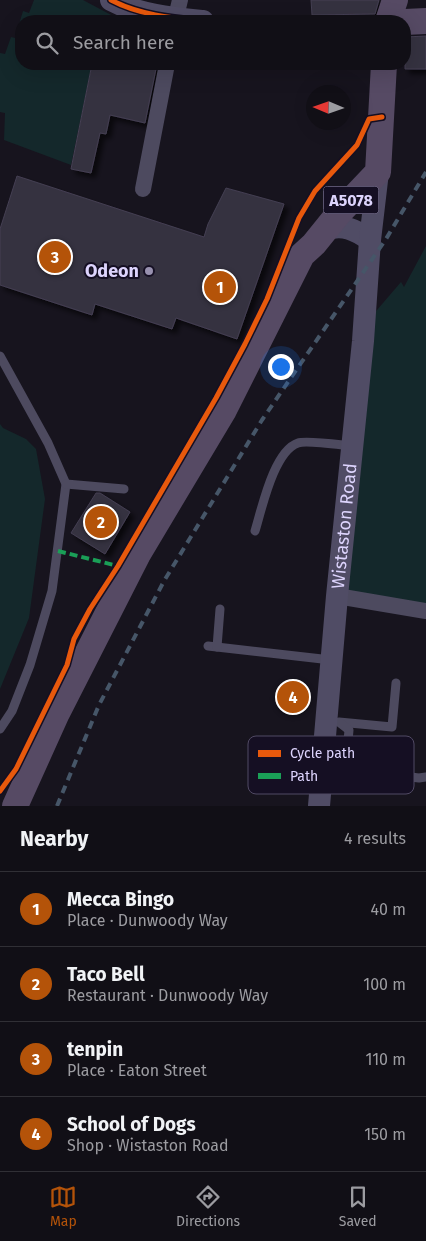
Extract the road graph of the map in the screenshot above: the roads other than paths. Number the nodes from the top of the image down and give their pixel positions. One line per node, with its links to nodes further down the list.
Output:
1 (394, 0): 4 (main road)
2 (115, 2): 3 (street)
3 (176, 13)
4 (390, 15)
5 (426, 21): 6 (main road)
6 (411, 22)
7 (166, 70): 11 (street)
8 (384, 70): 9 (main road, A5078)
9 (381, 141): 10 (main road, A5078); 14 (main road, A5078)
10 (378, 172): 12 (main road, A5078); 13 (street, Wistaston Road)
11 (143, 189)
12 (325, 230): 13 (street, A5078); 14 (main road, A5078)
13 (370, 243): 16 (street, Wistaston Road)
14 (302, 256): 28 (main road, A5078)
15 (0, 356): 17 (lane)
16 (352, 446): 19 (lane); 20 (street, Wistaston Road)
17 (66, 484): 18 (lane); 26 (lane)
18 (124, 489)
19 (255, 531)
20 (337, 596): 22 (street); 23 (street, Wistaston Road)
21 (220, 609): 23 (lane)
22 (426, 611)
23 (332, 660): 25 (street, Wistaston Road)
24 (396, 683): 25 (lane)
25 (333, 722): 27 (street, Wistaston Road)
26 (0, 729)
27 (331, 736)
28 (15, 806)

